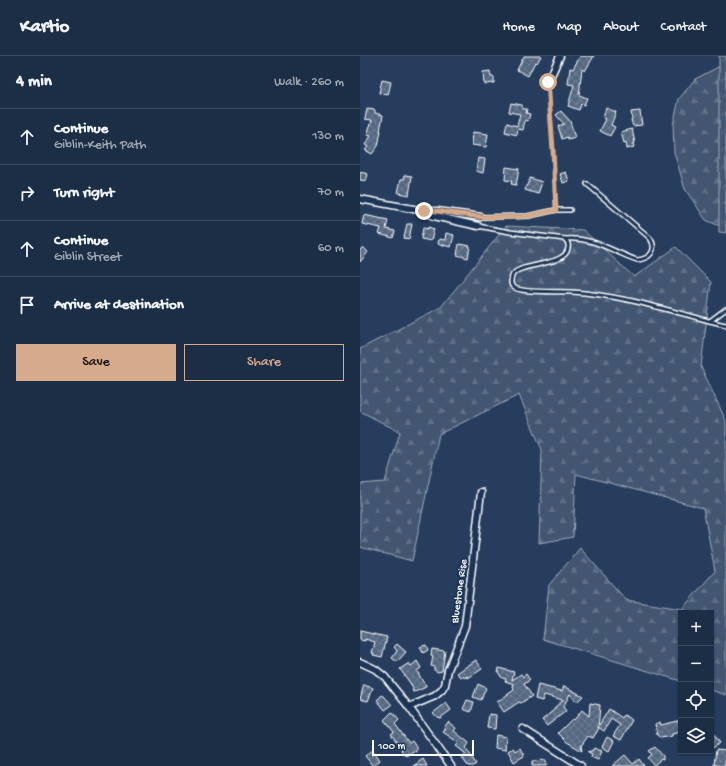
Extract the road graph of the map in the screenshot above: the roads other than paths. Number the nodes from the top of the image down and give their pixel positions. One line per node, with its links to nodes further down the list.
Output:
1 (560, 56): 2 (street)
2 (548, 82)
3 (588, 184): 9 (lane)
4 (360, 199): 6 (street)
5 (570, 210): 7 (lane)
6 (424, 211): 7 (street); 8 (street)
7 (482, 217)
8 (478, 226): 9 (lane)
9 (565, 239): 11 (lane)
10 (726, 309): 11 (lane)
11 (710, 322): 12 (lane)
12 (726, 325)
13 (481, 492): 15 (street, Bluestone Rise)
14 (360, 662): 15 (street)
15 (409, 707): 17 (street)
16 (523, 729): 18 (street)
17 (451, 766)
18 (581, 766)

